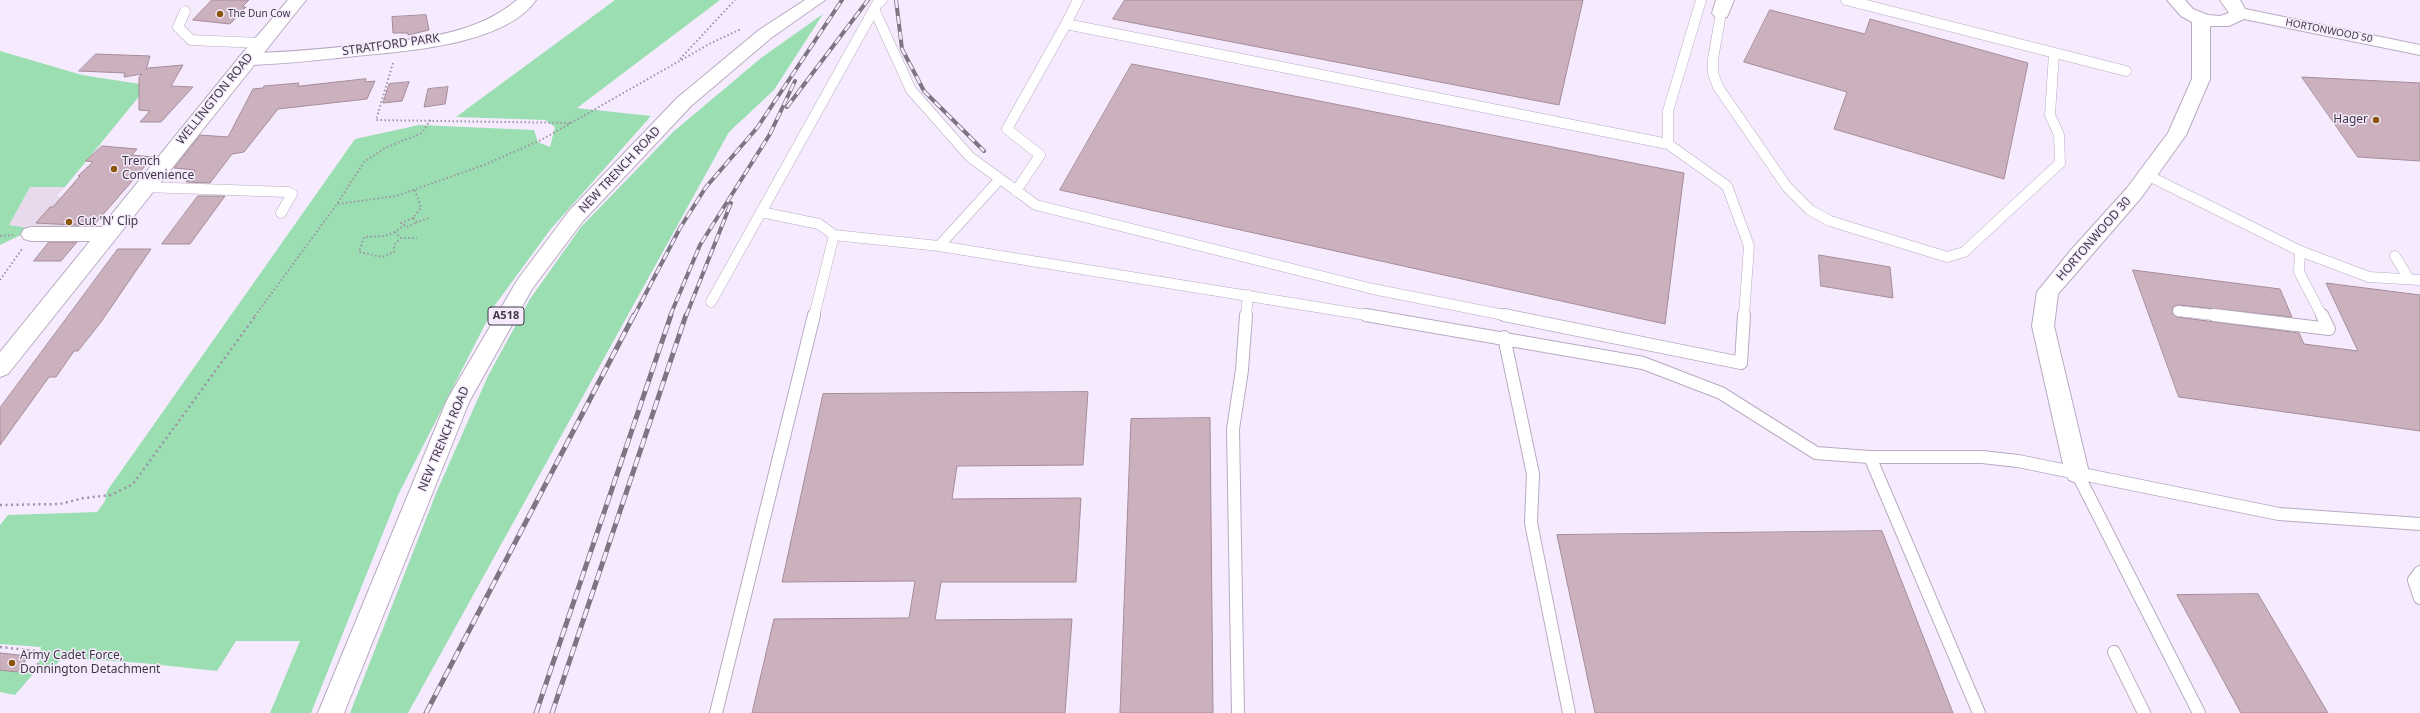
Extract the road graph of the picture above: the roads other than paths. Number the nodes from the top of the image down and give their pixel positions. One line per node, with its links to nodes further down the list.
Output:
1 (297, 0): 15 (main road, WELLINGTON ROAD)
2 (526, 0): 18 (main road, STRATFORD PARK)
3 (882, 0): 11 (lane)
4 (1078, 0): 14 (lane)
5 (1701, 0): 20 (lane)
6 (1846, 0): 17 (lane)
7 (2176, 0): 13 (main road)
8 (811, 3): 46 (main road, NEW TRENCH ROAD / A518)
9 (2234, 6): 13 (main road); 16 (main road, HORTONWOOD 50)
10 (1723, 7): 17 (lane)
11 (874, 10): 22 (lane); 25 (lane)
12 (185, 11): 15 (lane)
13 (2201, 18): 21 (main road, HORTONWOOD 30)
14 (1066, 24): 20 (lane); 24 (lane)
15 (260, 43): 18 (main road, WELLINGTON ROAD)
16 (2420, 50)
17 (2054, 53): 19 (lane)
18 (247, 59): 23 (main road, WELLINGTON ROAD)
19 (2126, 71)
20 (1668, 144): 24 (lane)
21 (2147, 175): 31 (lane); 41 (main road, HORTONWOOD 30)
22 (1000, 179): 24 (lane); 30 (lane)
23 (144, 187): 26 (lane); 28 (main road, WELLINGTON ROAD)
24 (1016, 191)
25 (761, 212): 29 (lane); 36 (lane)
26 (281, 213)
27 (31, 234): 28 (main road)
28 (107, 234): 39 (main road, WELLINGTON ROAD)
29 (834, 235): 30 (lane); 47 (lane)
30 (939, 246): 35 (lane)
31 (2300, 251): 33 (lane); 37 (lane)
32 (2395, 256): 33 (lane)
33 (2409, 280): 34 (lane)
34 (2420, 280)
35 (1248, 295): 38 (lane); 48 (lane)
36 (711, 302)
37 (2178, 311)
38 (1504, 337): 40 (lane); 49 (lane)
39 (0, 368)
40 (1870, 457): 41 (lane); 50 (lane)
41 (2077, 473): 42 (lane); 52 (lane)
42 (2420, 524)
43 (2420, 572): 44 (lane)
44 (2420, 598)
45 (2114, 652): 51 (lane)
46 (331, 713)
47 (716, 713)
48 (1238, 713)
49 (1569, 713)
50 (1979, 713)
51 (2144, 713)
52 (2199, 713)

